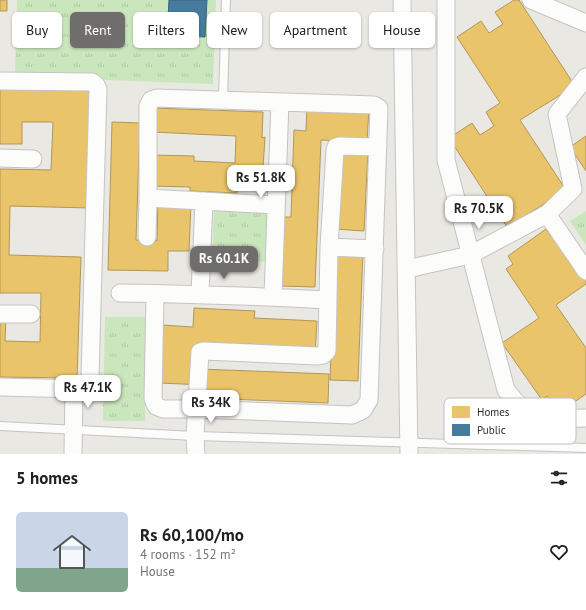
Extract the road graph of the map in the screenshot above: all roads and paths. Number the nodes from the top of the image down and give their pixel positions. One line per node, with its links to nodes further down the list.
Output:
1 (226, 0): 8 (lane)
2 (402, 0): 21 (street)
3 (446, 0): 20 (street)
4 (531, 0): 5 (street)
5 (586, 23)
6 (586, 77): 16 (street)
7 (0, 82): 31 (street)
8 (223, 100): 9 (street); 13 (street)
9 (280, 102): 10 (street); 15 (street)
10 (378, 147): 18 (street); 19 (street)
11 (0, 158): 12 (street)
12 (33, 159)
13 (148, 198): 14 (street); 17 (street)
14 (204, 201): 15 (street); 25 (street)
15 (276, 205): 26 (street)
16 (548, 214): 20 (street); 22 (street)
17 (147, 237)
18 (329, 248): 19 (street); 27 (street)
19 (374, 249): 33 (street)
20 (470, 255): 21 (street); 32 (street)
21 (407, 269): 39 (street)
22 (586, 271)
23 (120, 293): 24 (street)
24 (155, 294): 25 (street); 33 (street)
25 (200, 294): 26 (street)
26 (273, 296): 27 (street)
27 (327, 300): 33 (street)
28 (0, 314): 29 (street)
29 (32, 314)
30 (0, 387): 31 (street)
31 (74, 389): 37 (street)
32 (513, 398)
33 (197, 409): 38 (street)
34 (576, 418): 35 (street)
35 (586, 418)
36 (0, 426): 37 (lane)
37 (73, 429): 38 (lane); 41 (street)
38 (195, 436): 39 (lane); 42 (street)
39 (409, 448): 40 (lane)
40 (586, 448)
41 (73, 454)
42 (196, 454)

